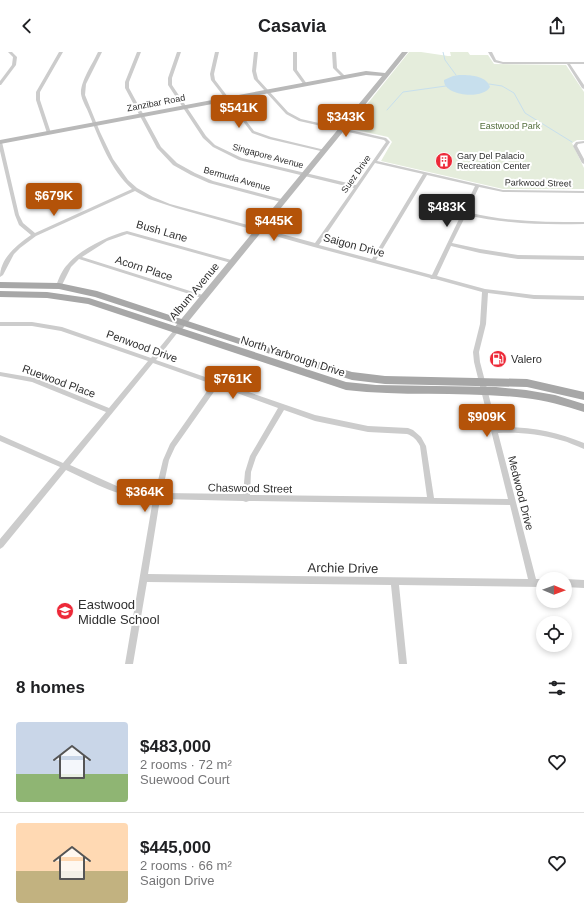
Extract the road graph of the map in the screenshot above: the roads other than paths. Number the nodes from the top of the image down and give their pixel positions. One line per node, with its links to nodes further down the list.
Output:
1 (10, 52): 16 (street)
2 (61, 52): 25 (street)
3 (100, 52): 23 (street, Saigon Drive)
4 (139, 52): 22 (street, Bermuda Avenue)
5 (179, 52): 21 (street, Singapore Avenue)
6 (217, 52): 20 (street)
7 (256, 52): 19 (street, Suez Drive)
8 (295, 52): 17 (street)
9 (334, 52): 15 (street)
10 (405, 52): 14 (street, Album Avenue)
11 (490, 52): 12 (street)
12 (568, 63): 13 (street); 18 (street)
13 (584, 63)
14 (387, 75): 15 (street, Zanzibar Road); 24 (street, Album Avenue)
15 (344, 77): 17 (street, Zanzibar Road)
16 (0, 84)
17 (305, 84): 19 (street, Zanzibar Road)
18 (584, 88)
19 (267, 91): 20 (street, Zanzibar Road); 24 (street, Suez Drive)
20 (226, 99): 21 (street, Zanzibar Road); 28 (street)
21 (185, 107): 22 (street, Zanzibar Road); 32 (street, Singapore Avenue)
22 (141, 116): 23 (street, Zanzibar Road); 37 (street, Bermuda Avenue)
23 (96, 124): 25 (street, Zanzibar Road); 35 (street, Saigon Drive)
24 (342, 129): 28 (street, Album Avenue); 29 (street, Suez Drive)
25 (49, 133): 26 (street, Zanzibar Road)
26 (0, 142): 41 (street)
27 (584, 142): 30 (street)
28 (324, 151): 32 (street, Album Avenue)
29 (375, 162): 31 (street, Parkwood Street); 34 (street, Suez Drive)
30 (584, 163)
31 (424, 174): 33 (street, Parkwood Street); 46 (street)
32 (304, 175): 34 (street, Singapore Avenue); 37 (street, Album Avenue)
33 (477, 186): 36 (street, Parkwood Street); 38 (street)
34 (357, 187): 43 (street, Suez Drive)
35 (135, 189): 40 (street, Saigon Drive); 41 (street)
36 (584, 192)
37 (283, 201): 40 (street, Album Avenue)
38 (464, 213): 39 (street); 42 (street)
39 (584, 223)
40 (260, 230): 43 (street, Saigon Drive); 47 (street, Album Avenue)
41 (34, 235): 48 (street)
42 (449, 244): 45 (street); 49 (street)
43 (316, 246): 46 (street, Saigon Drive)
44 (78, 257): 47 (street, Bush Lane); 51 (street, Bush Lane); 54 (street, Acorn Place)
45 (584, 258)
46 (373, 261): 49 (street, Saigon Drive)
47 (233, 262): 54 (street, Album Avenue)
48 (0, 275)
49 (433, 278): 52 (street, Saigon Drive)
50 (0, 285): 51 (main road, North Yarbrough Drive)
51 (59, 286): 56 (main road, North Yarbrough Drive)
52 (485, 291): 55 (street, Saigon Drive); 63 (street, Medwood Drive)
53 (0, 294): 58 (main road, North Yarbrough Drive)
54 (204, 297): 56 (street, Album Avenue)
55 (584, 298)
56 (183, 322): 58 (street, Album Avenue); 59 (main road, North Yarbrough Drive)
57 (0, 324): 60 (street, Penwood Drive)
58 (176, 331): 59 (main road, North Yarbrough Drive); 60 (street, Album Avenue)
59 (246, 348): 62 (main road, North Yarbrough Drive); 65 (main road, North Yarbrough Drive)
60 (152, 361): 64 (street, Penwood Drive); 70 (street, Album Avenue)
61 (0, 374): 70 (street, Ruewood Place)
62 (364, 378): 63 (main road, North Yarbrough Drive); 65 (main road)
63 (482, 381): 66 (street, Medwood Drive); 67 (main road, North Yarbrough Drive)
64 (216, 384): 68 (street, Penwood Drive); 75 (street)
65 (362, 389): 66 (main road, North Yarbrough Drive)
66 (485, 392): 69 (main road, North Yarbrough Drive); 71 (street, Medwood Drive)
67 (584, 396)
68 (282, 407): 76 (street); 77 (street, Penwood Drive)
69 (584, 408)
70 (110, 411): 74 (street, Album Avenue)
71 (494, 430): 73 (street); 78 (street, Medwood Drive)
72 (1, 439): 74 (street, Chaswood Street)
73 (584, 446)
74 (64, 467): 75 (street, Chaswood Street); 79 (street, Album Avenue)
75 (157, 498): 76 (street, Chaswood Street); 80 (street)
76 (246, 499): 77 (street, Chaswood Street)
77 (431, 501): 78 (street, Chaswood Street)
78 (513, 502): 82 (street, Medwood Drive)
79 (0, 545)
80 (144, 578): 81 (street, Archie Drive); 86 (street)
81 (395, 581): 82 (street, Archie Drive); 87 (street)
82 (533, 582): 83 (street, Archie Drive)
83 (536, 582)
84 (572, 583): 85 (street)
85 (584, 584)
86 (129, 664)
87 (403, 664)

